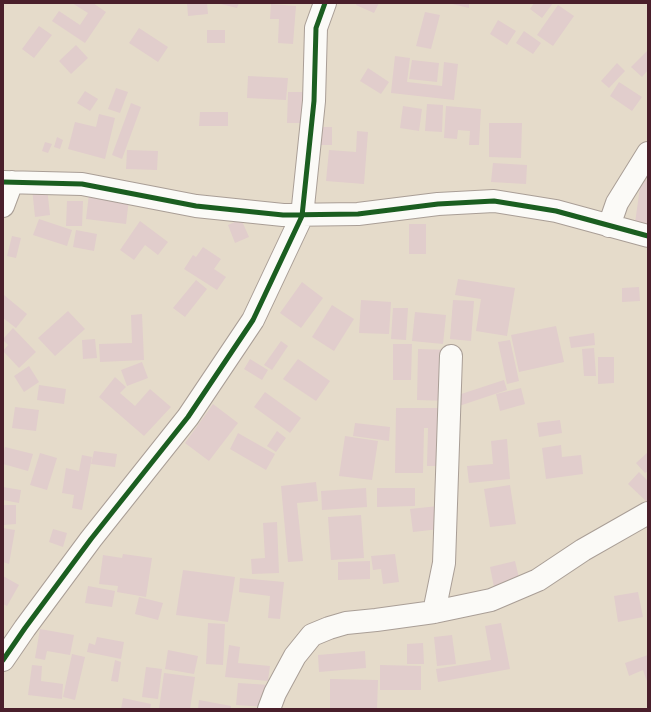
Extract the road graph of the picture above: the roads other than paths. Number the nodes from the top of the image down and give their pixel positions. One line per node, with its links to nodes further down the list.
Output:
1 (325, 3): 5 (street)
2 (648, 153): 6 (street)
3 (7, 182): 4 (street); 5 (street)
4 (3, 206)
5 (302, 216): 6 (street); 11 (street)
6 (609, 226): 7 (street)
7 (648, 236)
8 (451, 356): 10 (street)
9 (648, 513): 10 (street)
10 (434, 612): 12 (street)
11 (3, 660)
12 (269, 709)

